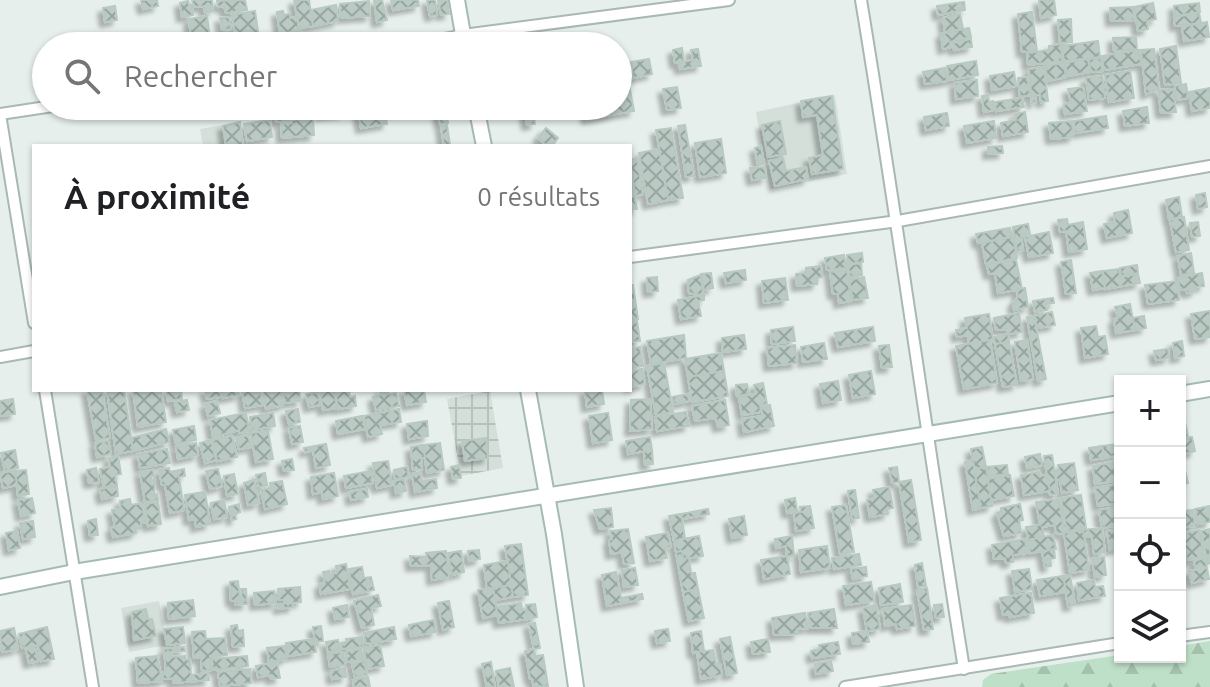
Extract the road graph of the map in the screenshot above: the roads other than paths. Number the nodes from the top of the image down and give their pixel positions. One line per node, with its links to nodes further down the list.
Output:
1 (457, 0): 4 (street)
2 (729, 0): 5 (street)
3 (861, 0): 11 (street)
4 (462, 32)
5 (522, 32)
6 (32, 109): 7 (street)
7 (0, 114): 13 (street)
8 (479, 120): 9 (street)
9 (484, 144)
10 (1210, 166): 11 (street)
11 (898, 221): 12 (street); 21 (street)
12 (632, 257)
13 (32, 311)
14 (32, 351): 15 (street)
15 (0, 357)
16 (1210, 389): 19 (street)
17 (45, 392): 23 (street)
18 (528, 392): 22 (street)
19 (1186, 393)
20 (1114, 404): 21 (street)
21 (927, 435): 22 (street); 28 (street)
22 (547, 497): 23 (street); 30 (street)
23 (74, 572): 24 (street); 29 (street)
24 (0, 587)
25 (1210, 632): 26 (street)
26 (1186, 635)
27 (1114, 644): 28 (street)
28 (964, 669): 31 (street)
29 (93, 687)
30 (576, 687)
31 (845, 687)

